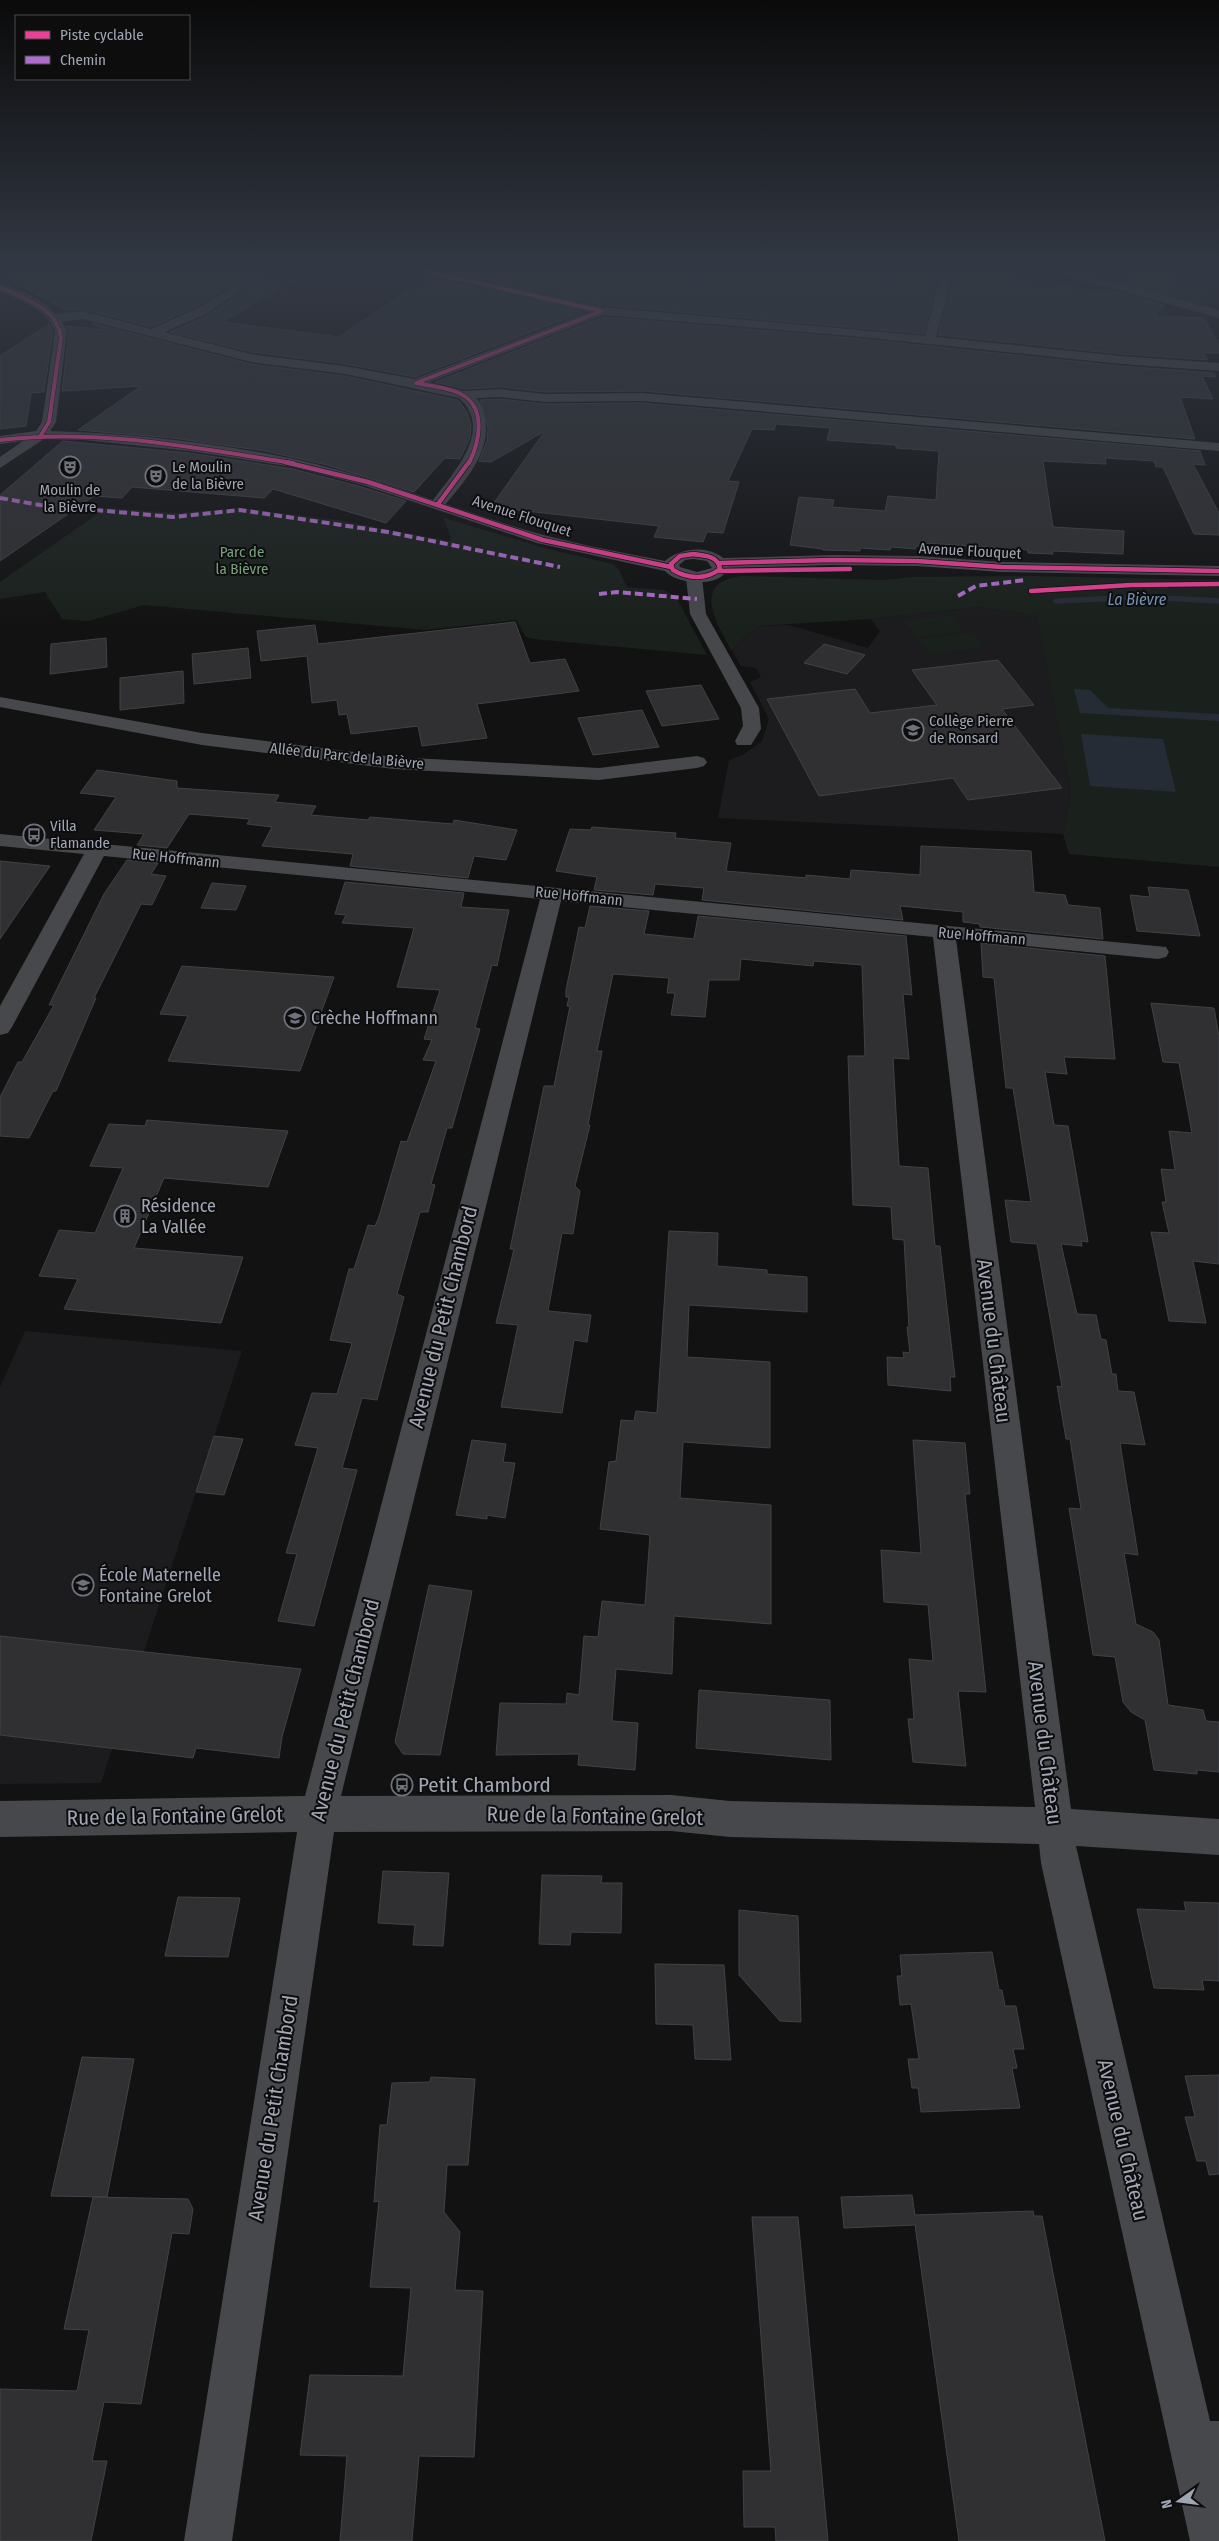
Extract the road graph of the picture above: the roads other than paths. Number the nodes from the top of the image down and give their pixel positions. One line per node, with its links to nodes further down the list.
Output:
1 (53, 391): 4 (main road)
2 (448, 391): 3 (street)
3 (464, 395): 6 (street); 8 (street)
4 (41, 435): 5 (main road, Avenue Flouquet); 7 (main road); 8 (main road, Avenue Flouquet)
5 (0, 440)
6 (1219, 447)
7 (2, 456)
8 (438, 504): 9 (main road, Avenue Flouquet)
9 (675, 561): 10 (main road, Avenue Flouquet); 12 (main road, Avenue Flouquet)
10 (718, 567): 11 (main road, Avenue Flouquet); 12 (main road, Avenue Flouquet)
11 (1219, 571)
12 (694, 577): 14 (street)
13 (0, 702): 15 (street, Allée du Parc de la Bièvre)
14 (744, 741)
15 (697, 762)
16 (0, 840): 17 (street, Rue Hoffmann)
17 (97, 850): 18 (street, Rue Hoffmann); 21 (street)
18 (552, 894): 19 (street, Rue Hoffmann); 22 (street, Avenue du Petit Chambord)
19 (944, 933): 20 (street, Rue Hoffmann); 24 (street, Avenue du Château)
20 (1158, 952)
21 (0, 1027)
22 (318, 1814): 23 (street, Rue de la Fontaine Grelot); 24 (street, Rue de la Fontaine Grelot); 27 (street, Avenue du Petit Chambord)
23 (0, 1818)
24 (1055, 1826): 25 (street, Rue de la Fontaine Grelot); 26 (street, Avenue du Château)
25 (1219, 1836)
26 (1206, 2444): 28 (street, Avenue du Château)
27 (208, 2541)
28 (1214, 2541)

